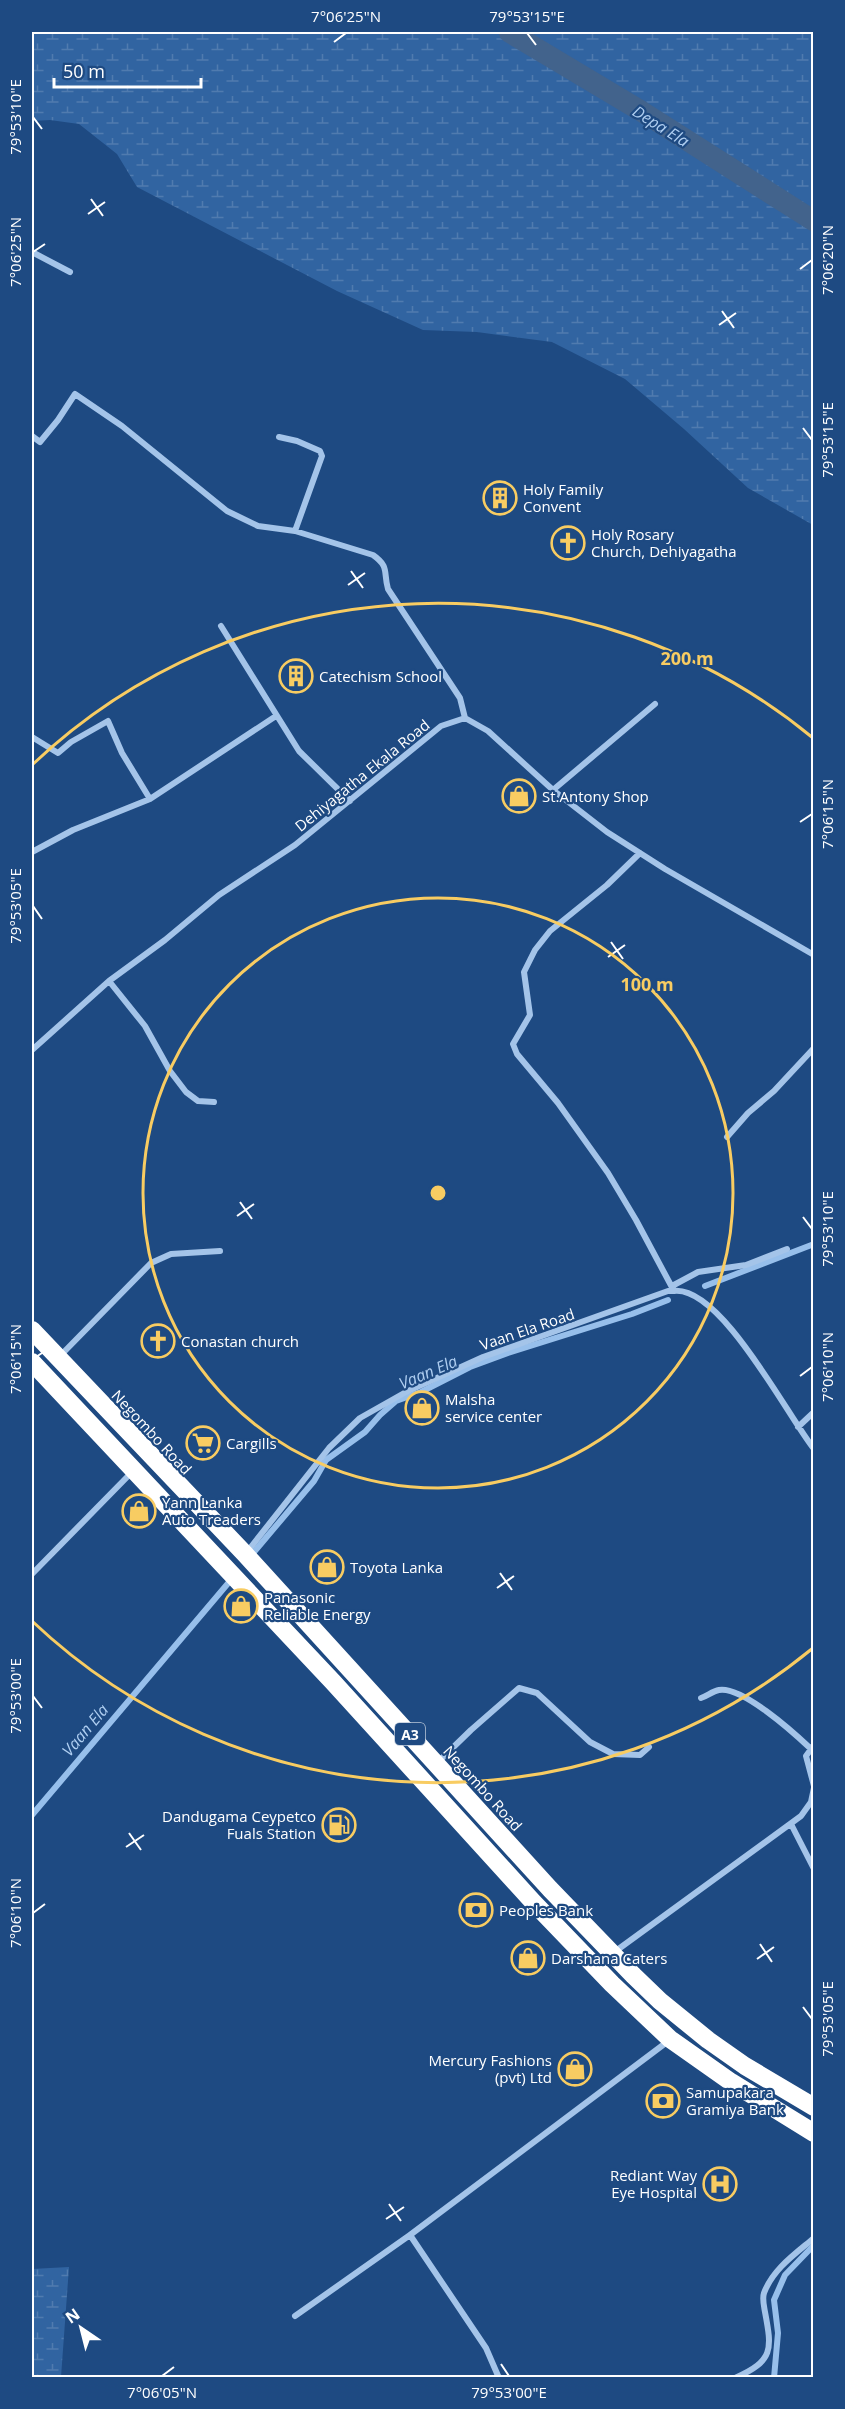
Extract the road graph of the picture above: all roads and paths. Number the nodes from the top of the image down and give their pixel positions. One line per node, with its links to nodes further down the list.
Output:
1 (32, 252): 2 (street)
2 (70, 272)
3 (32, 436): 5 (street)
4 (279, 437): 5 (street)
5 (295, 531): 9 (street)
6 (221, 626): 8 (street)
7 (655, 704): 11 (street)
8 (276, 716): 12 (street); 13 (street)
9 (465, 718): 11 (street); 13 (street, Dehiyagatha Ekala Road)
10 (32, 737): 12 (street)
11 (553, 790): 15 (street)
12 (150, 799): 14 (street)
13 (350, 801): 17 (street, Dehiyagatha Ekala Road)
14 (32, 852)
15 (640, 853): 16 (street); 24 (street)
16 (813, 955)
17 (109, 981): 19 (street, Dehiyagatha Ekala Road); 20 (street)
18 (813, 1048): 21 (street)
19 (32, 1050)
20 (214, 1102)
21 (727, 1137)
22 (787, 1249): 24 (street, Vaan Ela Road)
23 (220, 1251): 26 (street)
24 (673, 1288): 29 (street); 32 (street, Vaan Ela Road)
25 (32, 1330): 26 (highway, Negombo Road / A3)
26 (58, 1358): 32 (highway, Negombo Road / A3)
27 (32, 1362): 31 (highway, A3)
28 (813, 1412): 29 (street)
29 (798, 1427): 30 (street)
30 (813, 1449)
31 (133, 1471): 33 (street); 42 (highway, A3)
32 (245, 1554): 37 (highway, Negombo Road / A3)
33 (32, 1574)
34 (701, 1698): 36 (street)
35 (649, 1747): 37 (street)
36 (812, 1747): 38 (street)
37 (436, 1763): 41 (highway, Negombo Road / A3)
38 (813, 1787): 39 (street)
39 (791, 1824): 40 (street); 41 (street)
40 (813, 1869)
41 (613, 1954): 43 (highway, Negombo Road / A3)
42 (670, 2039): 44 (highway, A3); 45 (street)
43 (813, 2107)
44 (813, 2133)
45 (410, 2235): 47 (street); 48 (street)
46 (813, 2238): 49 (street)
47 (295, 2316)
48 (499, 2378)
49 (735, 2378)

